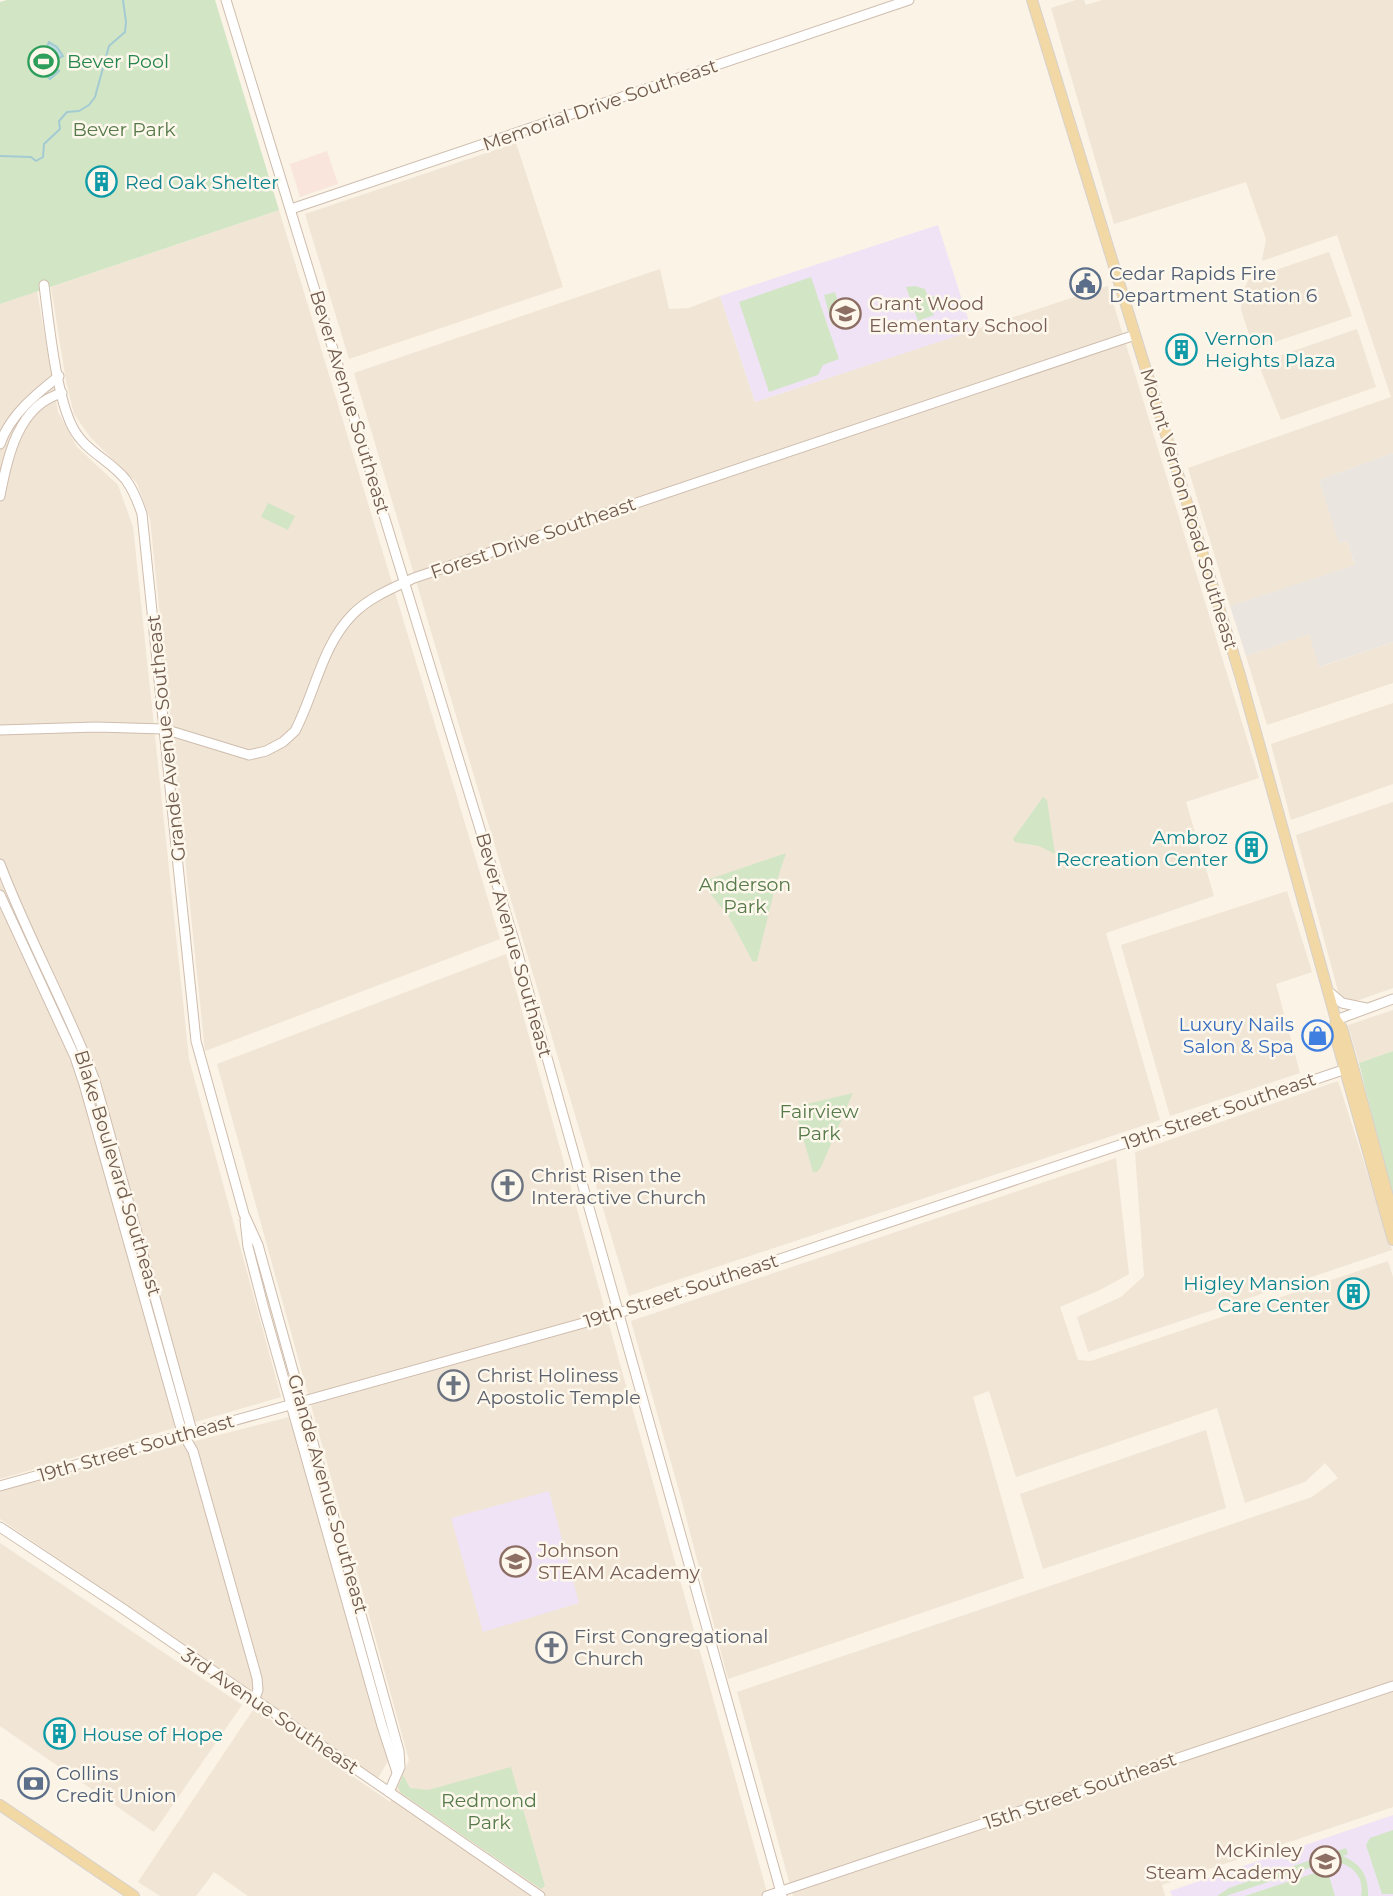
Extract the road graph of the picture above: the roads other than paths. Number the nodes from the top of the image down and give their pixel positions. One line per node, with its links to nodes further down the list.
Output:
1 (226, 0): 4 (street, Bever Avenue Southeast)
2 (909, 0): 4 (street, Memorial Drive Southeast)
3 (1032, 0): 6 (main road, Mount Vernon Road Southeast)
4 (291, 209): 11 (street, Bever Avenue Southeast)
5 (44, 285): 7 (street, Grande Avenue Southeast)
6 (1135, 335): 11 (street, Forest Drive Southeast); 16 (main road, Mount Vernon Road Southeast)
7 (58, 376): 8 (street, Grande Avenue Southeast); 9 (street)
8 (62, 393): 10 (street); 12 (street, Grande Avenue Southeast)
9 (0, 444)
10 (0, 496)
11 (405, 582): 12 (street, Forest Drive Southeast); 24 (street, Bever Avenue Southeast)
12 (164, 729): 13 (street, Forest Drive Southeast); 21 (street, Grande Avenue Southeast)
13 (0, 730)
14 (0, 864): 27 (street, Blake Boulevard Southeast)
15 (0, 895): 28 (street, Blake Boulevard Southeast)
16 (1328, 991): 18 (street); 19 (main road, Mount Vernon Road Southeast)
17 (1393, 999): 18 (street)
18 (1366, 1008): 19 (street)
19 (1336, 1020): 20 (main road, Mount Vernon Road Southeast)
20 (1349, 1068): 22 (main road, Mount Vernon Road Southeast); 23 (main road, Mount Vernon Road Southeast); 24 (street, 19th Street Southeast)
21 (244, 1214): 25 (street, Grande Avenue Southeast); 26 (street, Grande Avenue Southeast)
22 (1393, 1215)
23 (1393, 1240)
24 (619, 1313): 25 (street, 19th Street Southeast); 37 (street, Bever Avenue Southeast)
25 (302, 1401): 26 (street, 19th Street Southeast); 34 (street, Grande Avenue Southeast)
26 (292, 1404): 27 (street, 19th Street Southeast); 34 (street, Grande Avenue Southeast)
27 (194, 1432): 28 (street, 19th Street Southeast); 29 (street, Blake Boulevard Southeast)
28 (183, 1434): 29 (street, Blake Boulevard Southeast); 30 (street, 19th Street Southeast)
29 (193, 1451): 33 (street, Blake Boulevard Southeast)
30 (0, 1486)
31 (0, 1527): 33 (street, 3rd Avenue Southeast)
32 (1393, 1686): 37 (street, 15th Street Southeast)
33 (254, 1700): 35 (street, 3rd Avenue Southeast)
34 (397, 1777): 35 (street, Grande Avenue Southeast)
35 (389, 1792): 39 (street, 3rd Avenue Southeast)
36 (0, 1805): 38 (main road)
37 (781, 1894): 40 (street, 15th Street Southeast)
38 (134, 1896)
39 (540, 1896)
40 (767, 1896)

